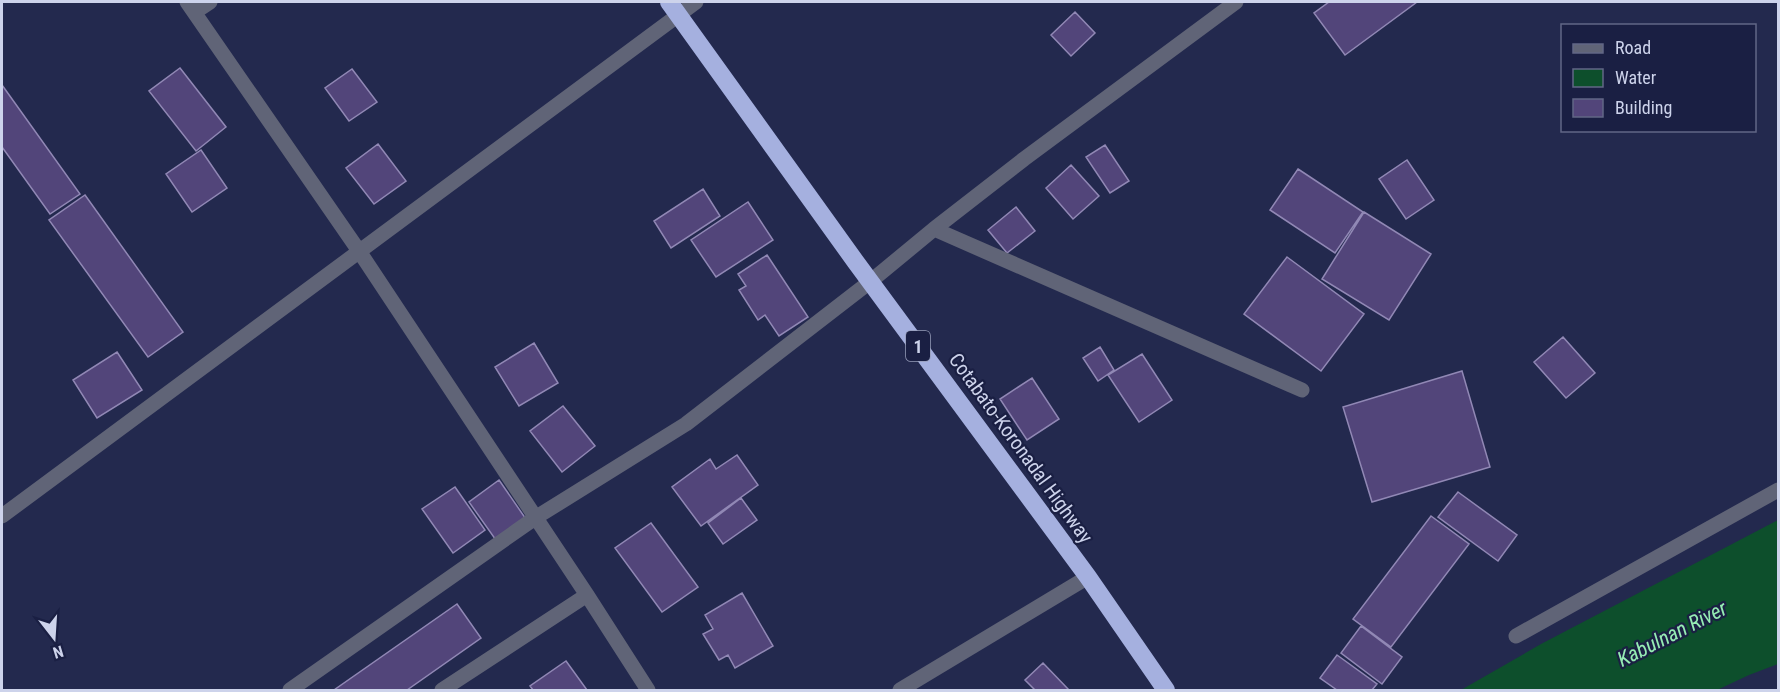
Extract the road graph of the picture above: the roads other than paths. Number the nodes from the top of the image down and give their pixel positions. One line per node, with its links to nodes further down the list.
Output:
1 (210, 2): 4 (street)
2 (696, 2): 5 (street)
3 (1236, 2): 6 (street)
4 (191, 7): 7 (street)
5 (674, 8): 7 (street); 8 (highway, Cotabato-Koronadal Highway / 1)
6 (934, 229): 8 (street); 9 (street)
7 (359, 251): 11 (street); 12 (street)
8 (871, 281): 12 (street); 13 (highway, Cotabato-Koronadal Highway / 1)
9 (1302, 390)
10 (1779, 490): 15 (street)
11 (2, 516)
12 (535, 519): 14 (street); 16 (street)
13 (1088, 577): 19 (street); 20 (highway, Cotabato-Koronadal Highway / 1)
14 (587, 595): 17 (street); 18 (street)
15 (1516, 636)
16 (290, 690)
17 (442, 690)
18 (648, 690)
19 (900, 690)
20 (1166, 690)

